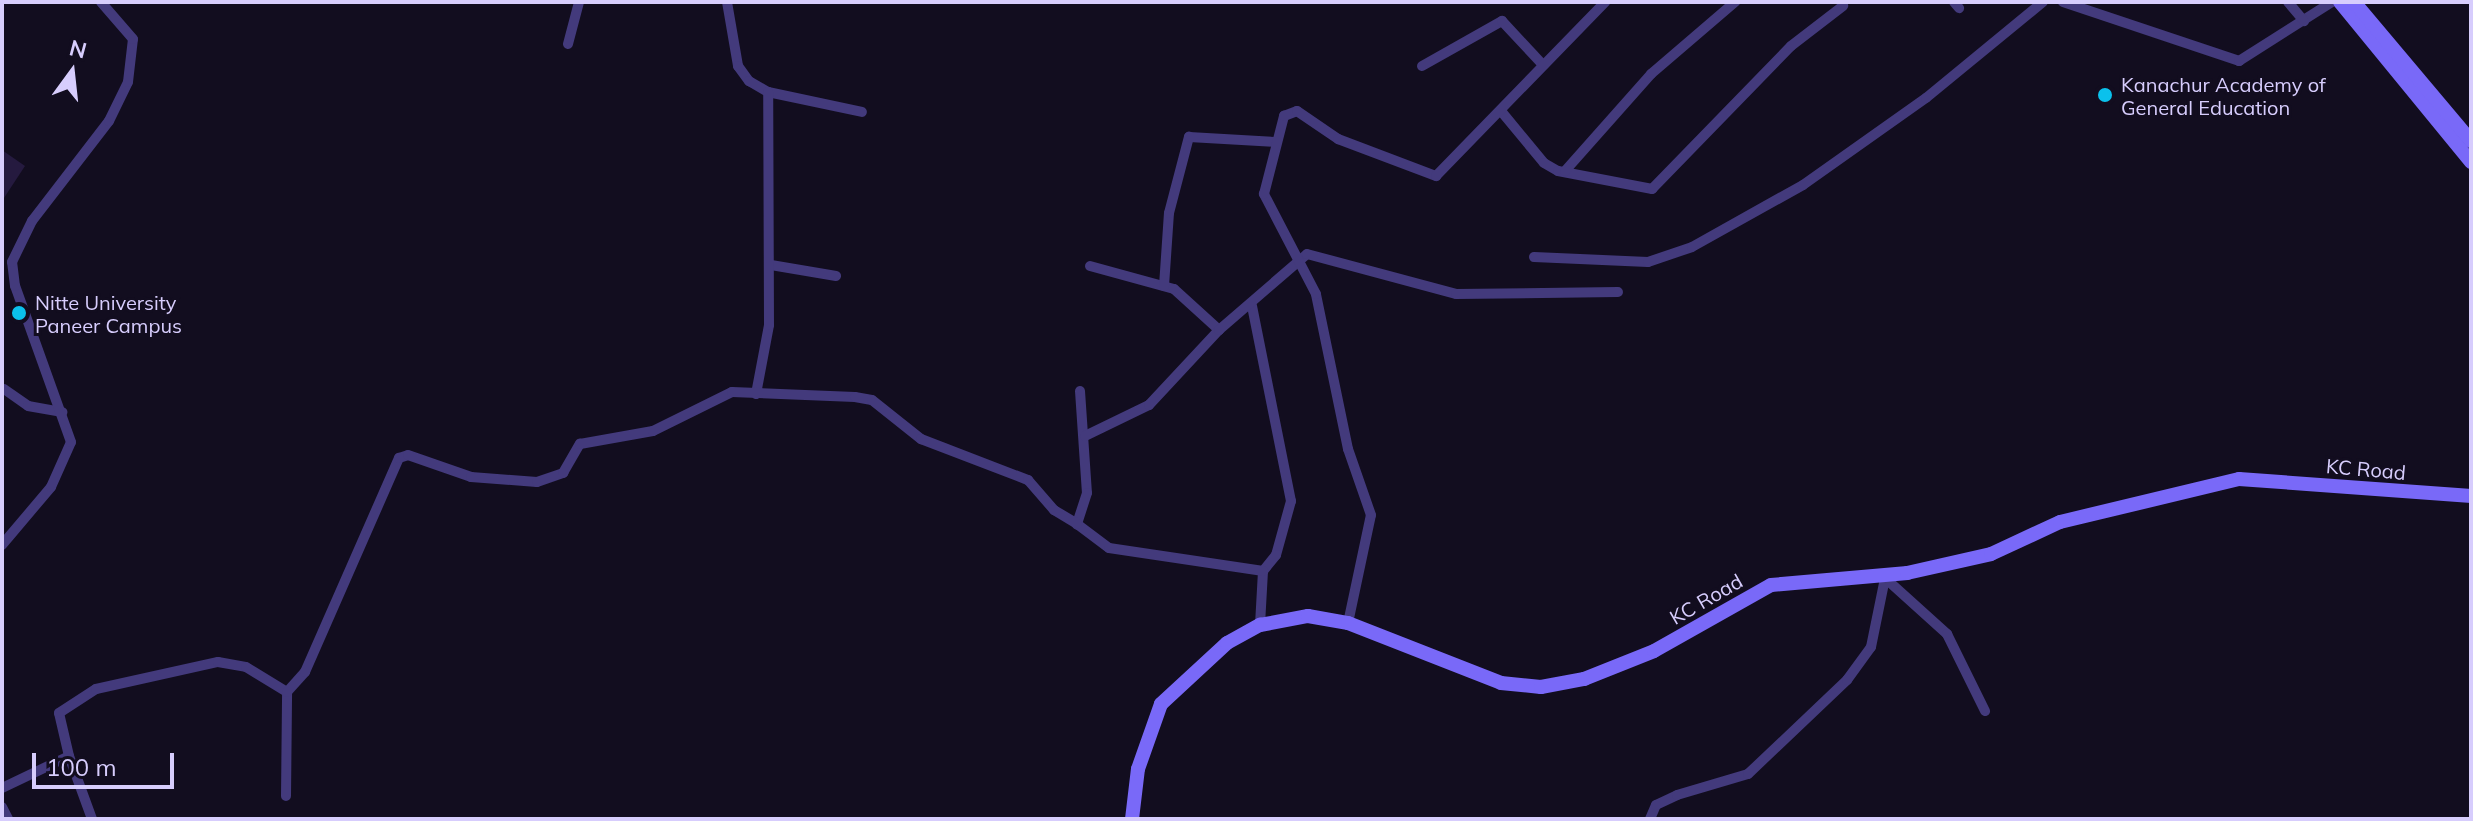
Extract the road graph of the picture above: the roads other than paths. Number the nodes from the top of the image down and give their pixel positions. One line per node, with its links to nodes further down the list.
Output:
1 (101, 2): 37 (street)
2 (579, 2): 14 (street)
3 (727, 2): 18 (street)
4 (1605, 2): 15 (street)
5 (1735, 2): 24 (street)
6 (2043, 2): 25 (street)
7 (2063, 2): 13 (street)
8 (2288, 2): 13 (street)
9 (2332, 2): 13 (street)
10 (2340, 2): 17 (main road)
11 (2354, 2): 17 (main road)
12 (1843, 6): 24 (street)
13 (2304, 21)
14 (568, 44)
15 (1543, 65): 16 (street); 19 (street)
16 (1422, 66)
17 (2420, 90): 21 (main road); 23 (main road)
18 (768, 92): 20 (street); 27 (street)
19 (1501, 111): 22 (street); 24 (street)
20 (862, 112)
21 (2471, 141)
22 (1275, 142): 26 (street); 30 (street)
23 (2471, 162)
24 (1565, 171)
25 (1534, 257)
26 (1299, 260): 31 (street); 32 (street); 44 (street)
27 (771, 265): 29 (street); 36 (street)
28 (1090, 266): 30 (street)
29 (836, 276)
30 (1164, 286): 33 (street)
31 (1618, 292)
32 (1252, 306): 33 (street); 42 (street)
33 (1219, 330): 38 (street)
34 (4, 389): 37 (street)
35 (1080, 391): 38 (street)
36 (756, 394): 40 (street); 46 (street)
37 (62, 412): 41 (street)
38 (1085, 436): 40 (street)
39 (2471, 496): 43 (main road, KC Road)
40 (1077, 524): 42 (street)
41 (2, 545)
42 (1263, 571): 45 (street)
43 (1885, 578): 44 (main road, KC Road); 47 (street); 55 (street)
44 (1348, 623): 45 (main road, KC Road)
45 (1260, 625): 54 (main road, KC Road)
46 (287, 692): 48 (street); 50 (street)
47 (1985, 711)
48 (69, 756): 49 (street); 53 (street)
49 (2, 788)
50 (286, 796)
51 (2, 807): 52 (street)
52 (8, 819)
53 (92, 819)
54 (1132, 819)
55 (1650, 819)

